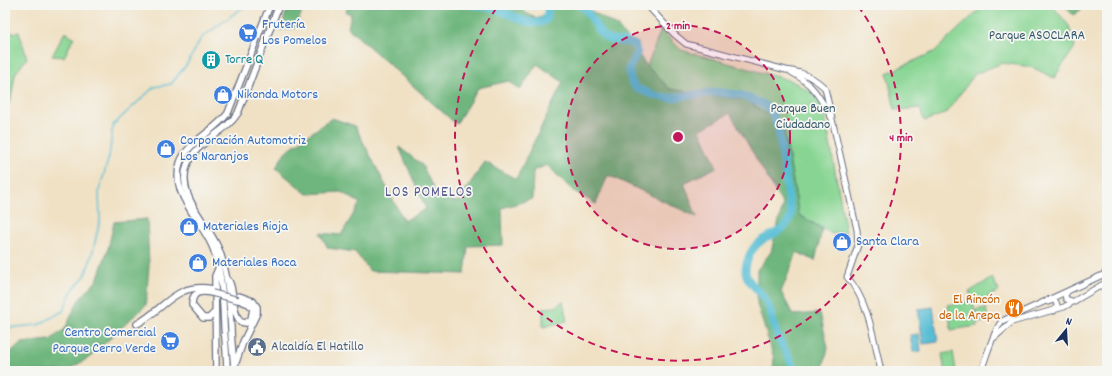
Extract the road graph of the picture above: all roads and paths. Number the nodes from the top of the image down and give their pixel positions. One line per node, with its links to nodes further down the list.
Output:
1 (270, 5): 6 (main road)
2 (279, 5): 8 (main road)
3 (648, 5): 4 (street)
4 (786, 70): 5 (street); 5 (street)
5 (833, 121): 22 (street)
6 (219, 266): 16 (main road); 21 (main road)
7 (1107, 273): 10 (street)
8 (228, 279): 12 (main road); 19 (main road)
9 (1107, 282): 13 (street)
10 (1069, 290): 13 (street); 14 (street)
11 (212, 291): 12 (main road); 16 (main road); 17 (main road)
12 (239, 298): 19 (main road)
13 (1075, 302): 15 (street)
14 (1038, 304): 15 (street); 18 (street)
15 (1054, 311): 18 (street)
16 (215, 312): 20 (main road)
17 (137, 324)
18 (994, 338): 23 (street)
19 (234, 370)
20 (216, 371)
21 (227, 371)
22 (881, 371)
23 (981, 371)

